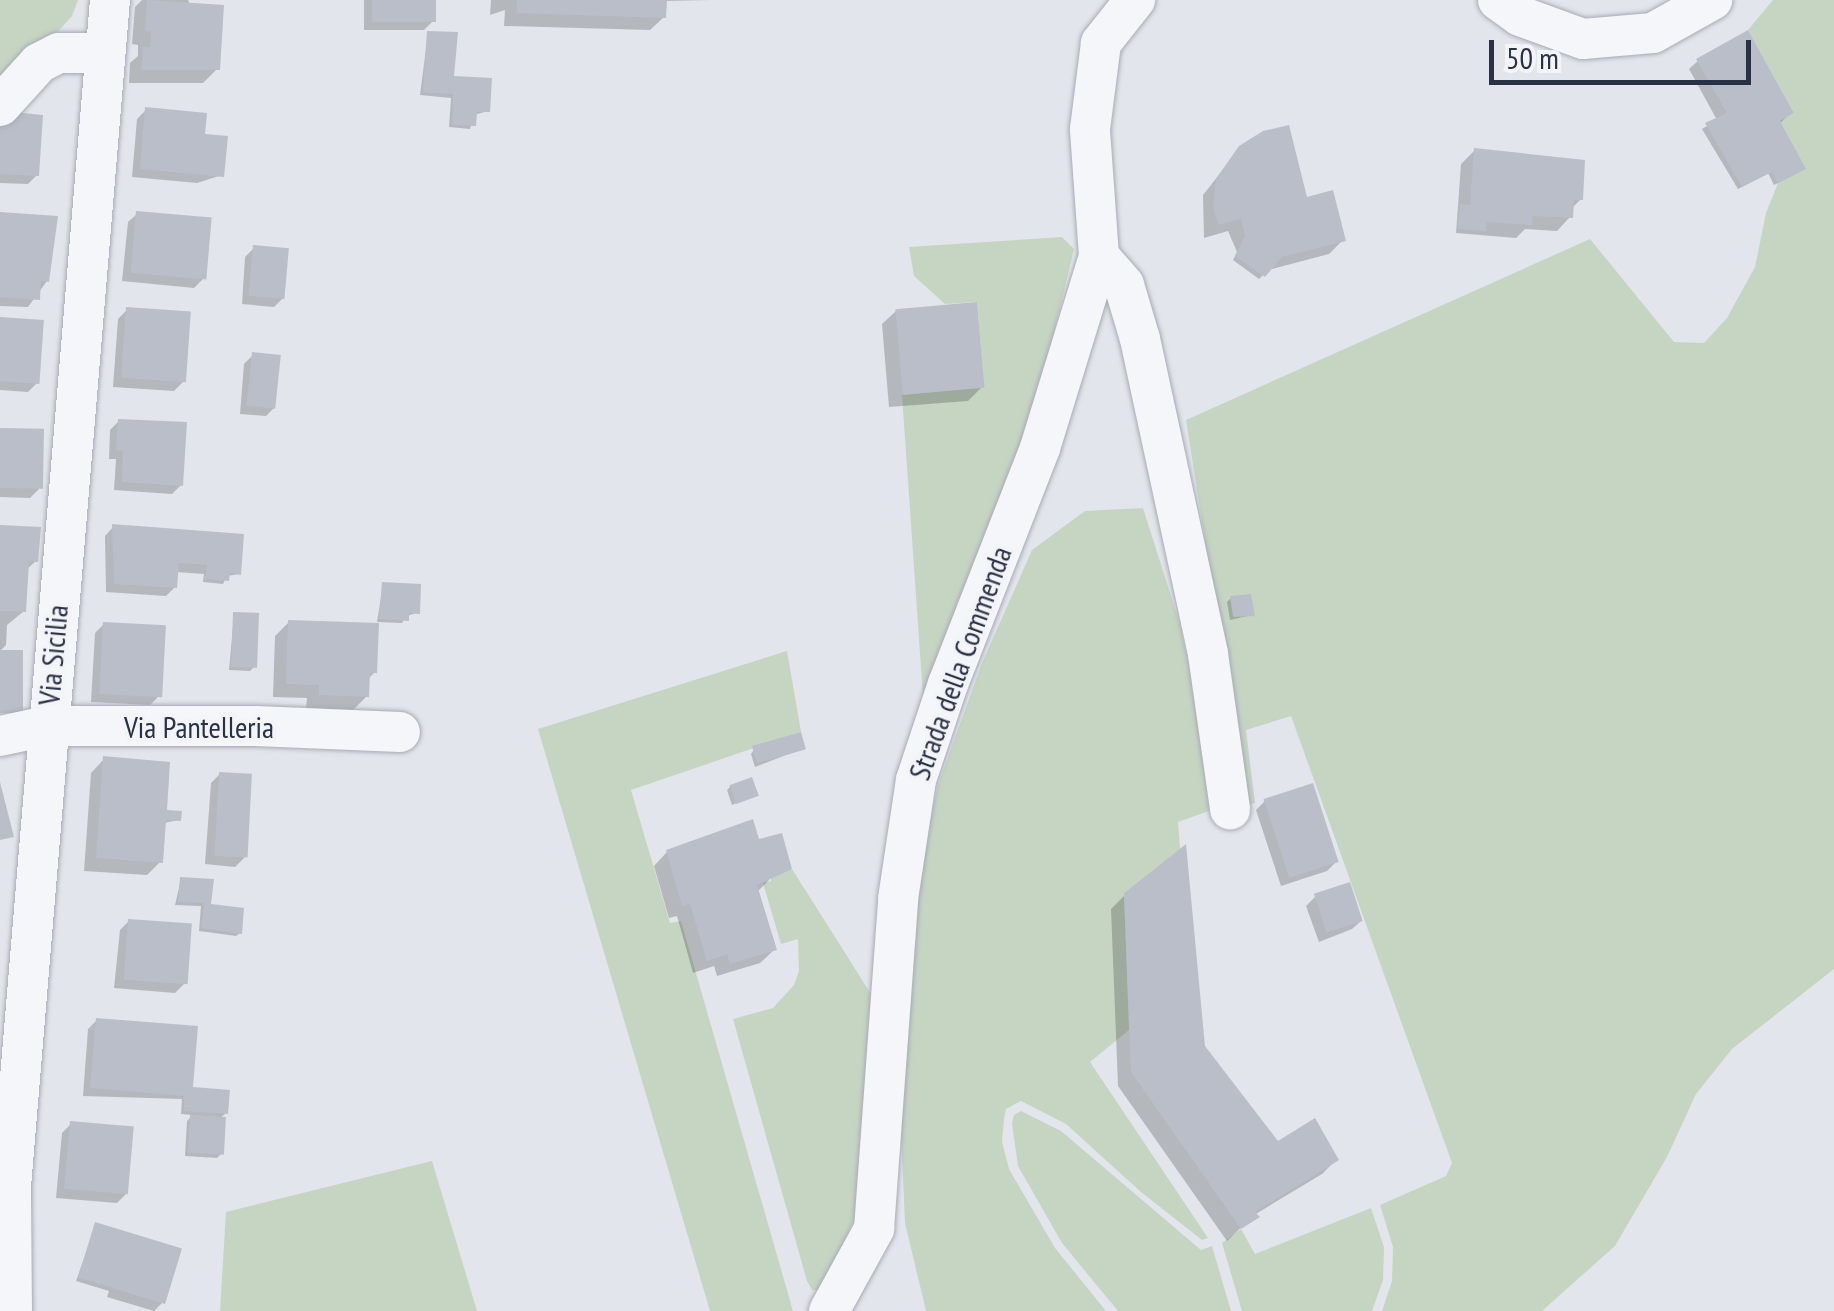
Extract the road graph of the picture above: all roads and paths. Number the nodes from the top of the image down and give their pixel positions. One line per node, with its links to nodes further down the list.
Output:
1 (110, 0): 5 (street, Via Sicilia)
2 (1498, 0): 3 (street)
3 (1712, 0)
4 (1125, 5): 7 (street, Strada della Commenda)
5 (105, 54): 6 (street); 8 (street, Via Sicilia)
6 (0, 106)
7 (1099, 256): 11 (street); 14 (street, Strada della Commenda)
8 (47, 726): 9 (street, Via Pantelleria); 10 (street, Via Pantelleria); 12 (street, Via Sicilia)
9 (400, 732)
10 (0, 736)
11 (1230, 810)
12 (6, 1188): 13 (street, Via Sicilia)
13 (12, 1311)
14 (830, 1311)

